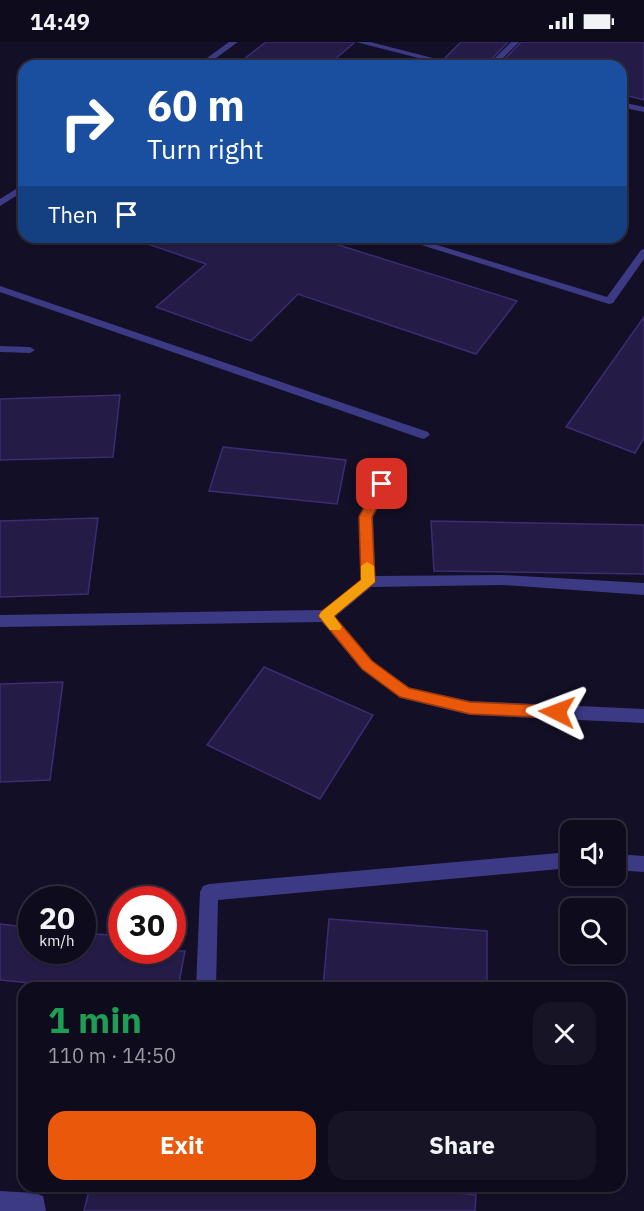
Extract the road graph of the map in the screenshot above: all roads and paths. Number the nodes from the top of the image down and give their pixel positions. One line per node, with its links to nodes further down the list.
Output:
1 (234, 42): 4 (lane)
2 (360, 42): 5 (lane)
3 (515, 42): 6 (lane)
4 (208, 60)
5 (435, 60)
6 (497, 60)
7 (627, 106): 8 (lane)
8 (644, 110)
9 (18, 191): 10 (lane)
10 (0, 203)
11 (420, 243): 12 (lane)
12 (644, 252)
13 (0, 289): 16 (lane)
14 (0, 350): 15 (lane)
15 (30, 350)
16 (424, 435)
17 (382, 484): 18 (street)
18 (368, 582): 19 (street); 20 (street)
19 (644, 589)
20 (326, 616): 21 (street); 22 (street)
21 (0, 621)
22 (644, 716)
23 (560, 861): 26 (street)
24 (626, 863): 25 (street)
25 (644, 864)
26 (206, 982)
27 (0, 1202): 28 (street)
28 (35, 1211)

